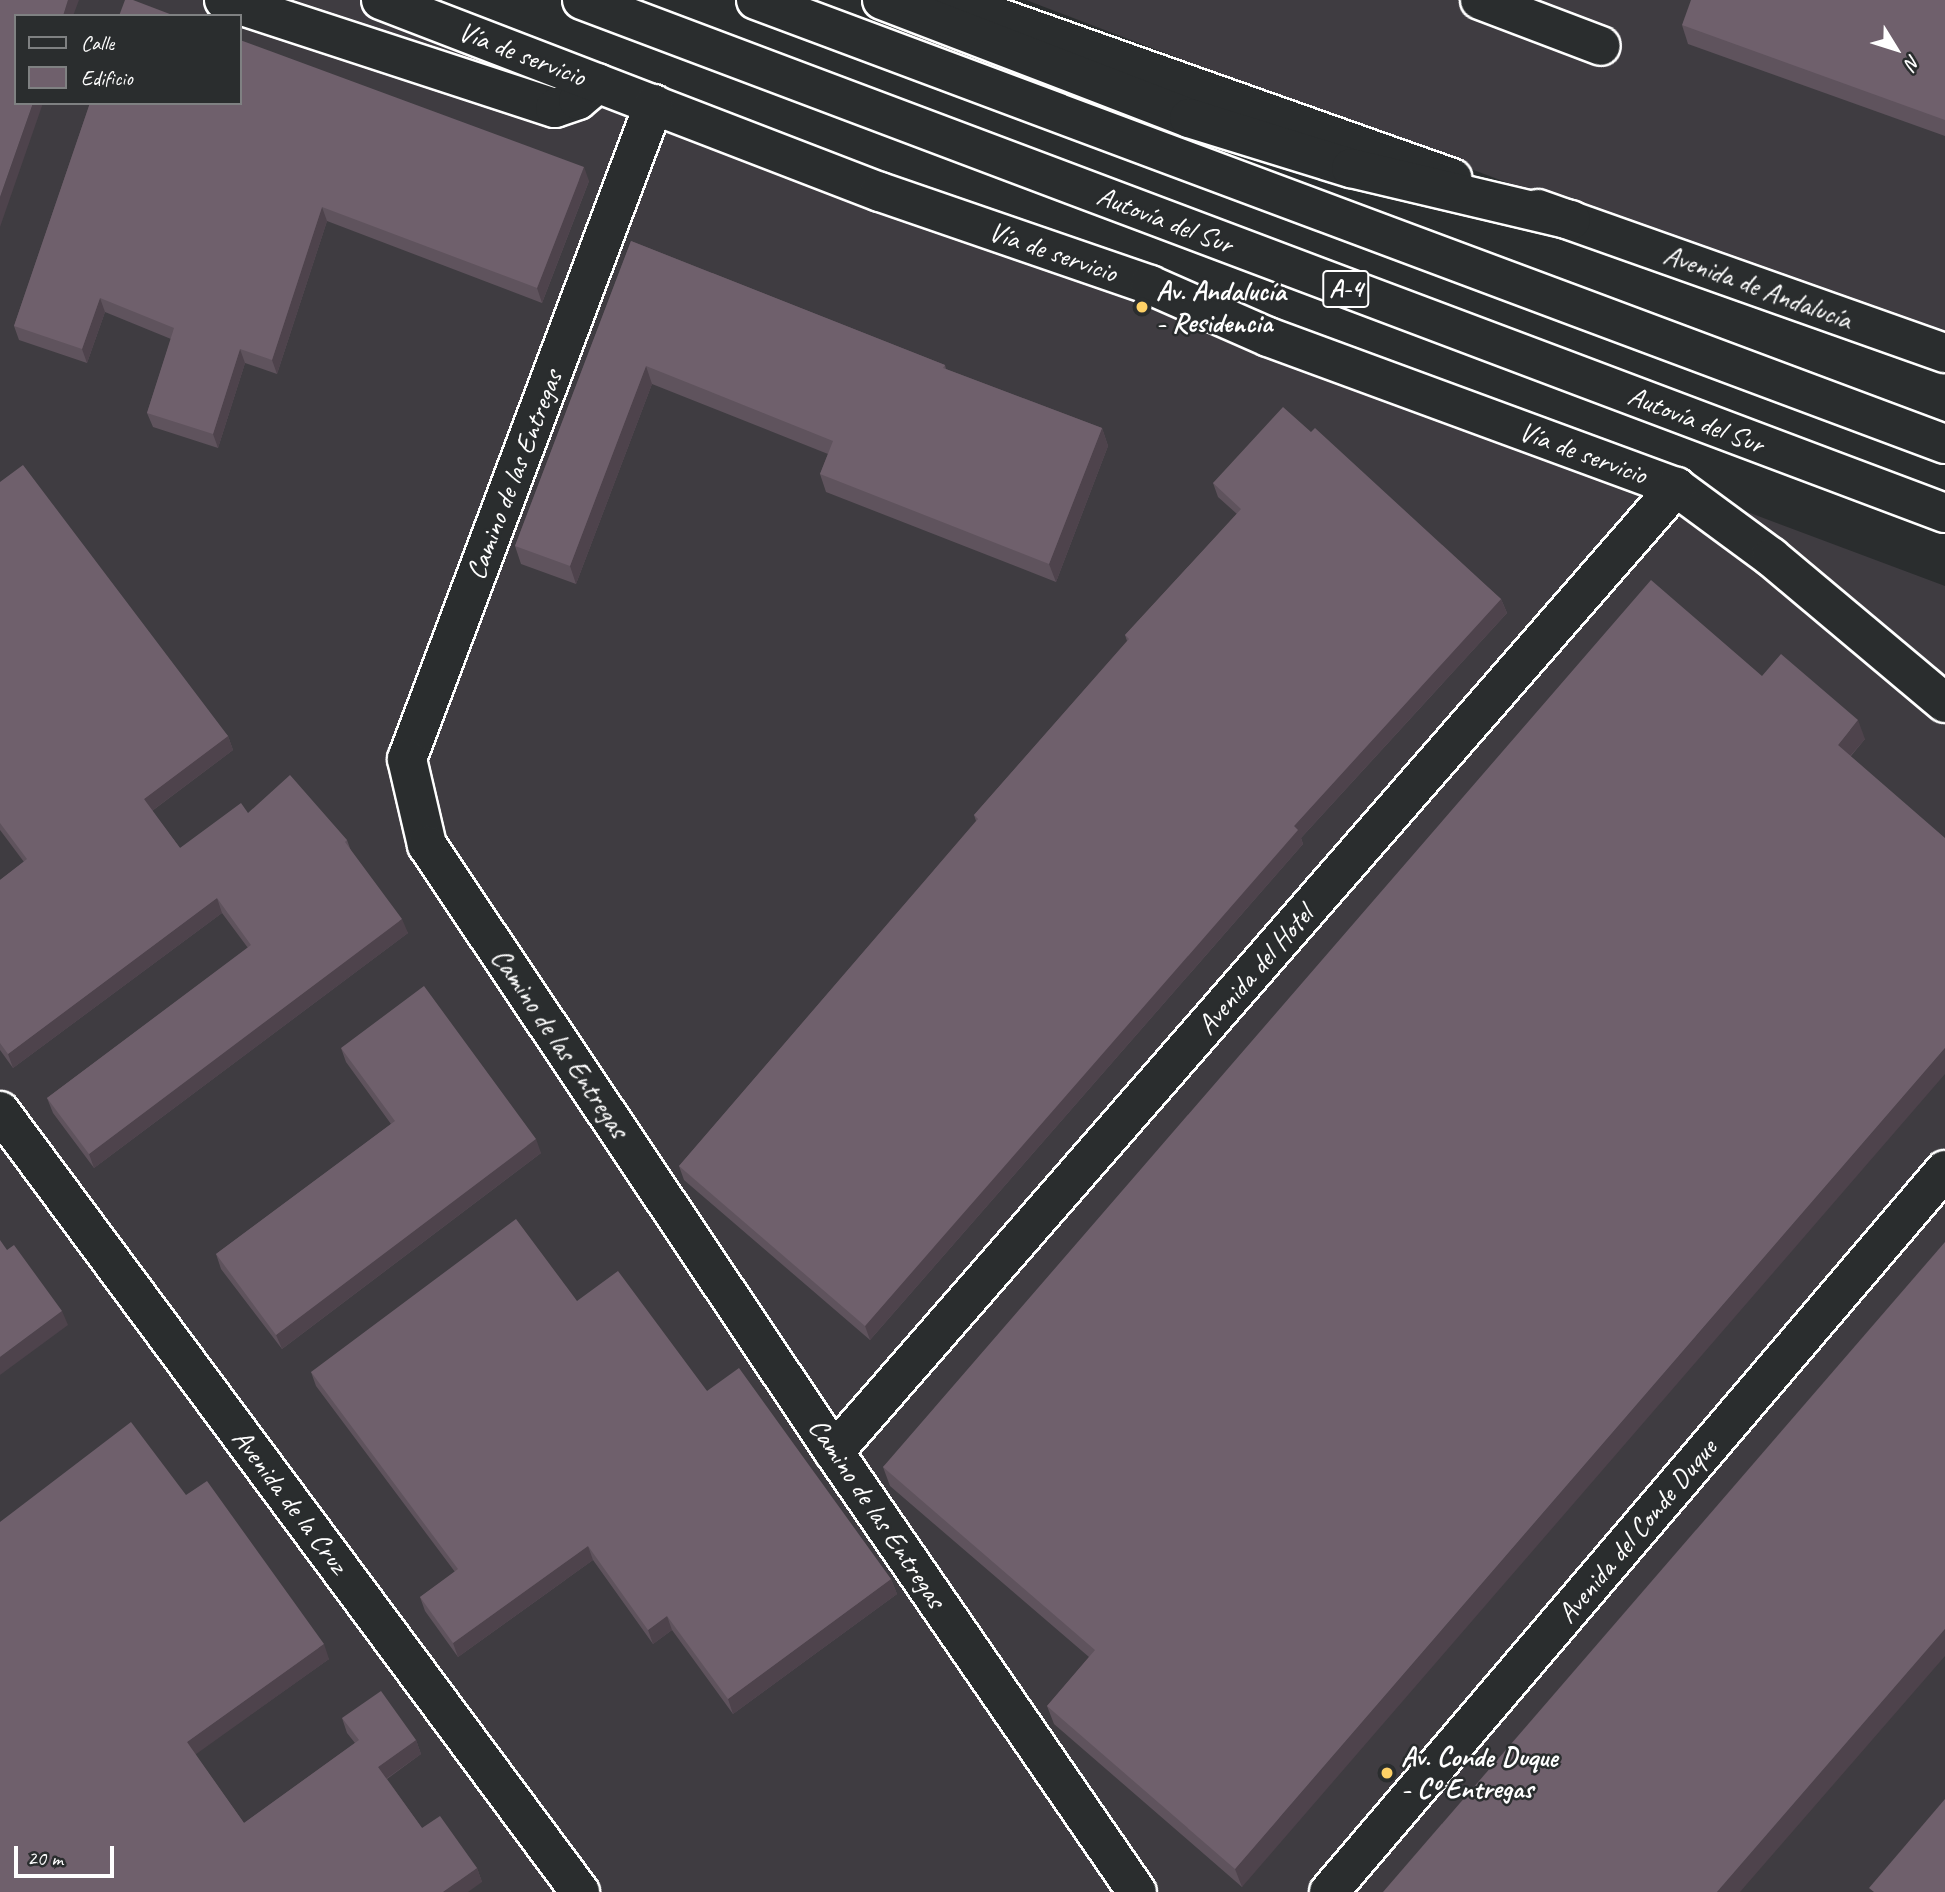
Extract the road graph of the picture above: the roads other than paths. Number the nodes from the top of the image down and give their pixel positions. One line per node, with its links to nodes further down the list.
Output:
1 (224, 0): 9 (main road)
2 (381, 0): 9 (main road, Vía de servicio)
3 (582, 0): 15 (main road, Autovía del Sur / A-4)
4 (756, 0): 13 (main road, A-4)
5 (882, 0): 11 (main road)
6 (949, 0): 11 (main road)
7 (1480, 0): 8 (main road)
8 (1601, 46)
9 (598, 83): 10 (main road, Vía de servicio)
10 (654, 104): 14 (main road, Vía de servicio); 19 (main road, Camino de las Entregas)
11 (1571, 220): 12 (main road, Avenida de Andalucía)
12 (1945, 353)
13 (1945, 444)
14 (1676, 487): 16 (main road, Vía de servicio); 19 (main road, Avenida del Hotel)
15 (1945, 513)
16 (1945, 703)
17 (0, 1111): 20 (main road, Avenida de la Cruz)
18 (1945, 1170): 22 (main road, Avenida del Conde Duque)
19 (834, 1452): 21 (main road, Camino de las Entregas)
20 (580, 1892)
21 (1137, 1892)
22 (1329, 1892)

